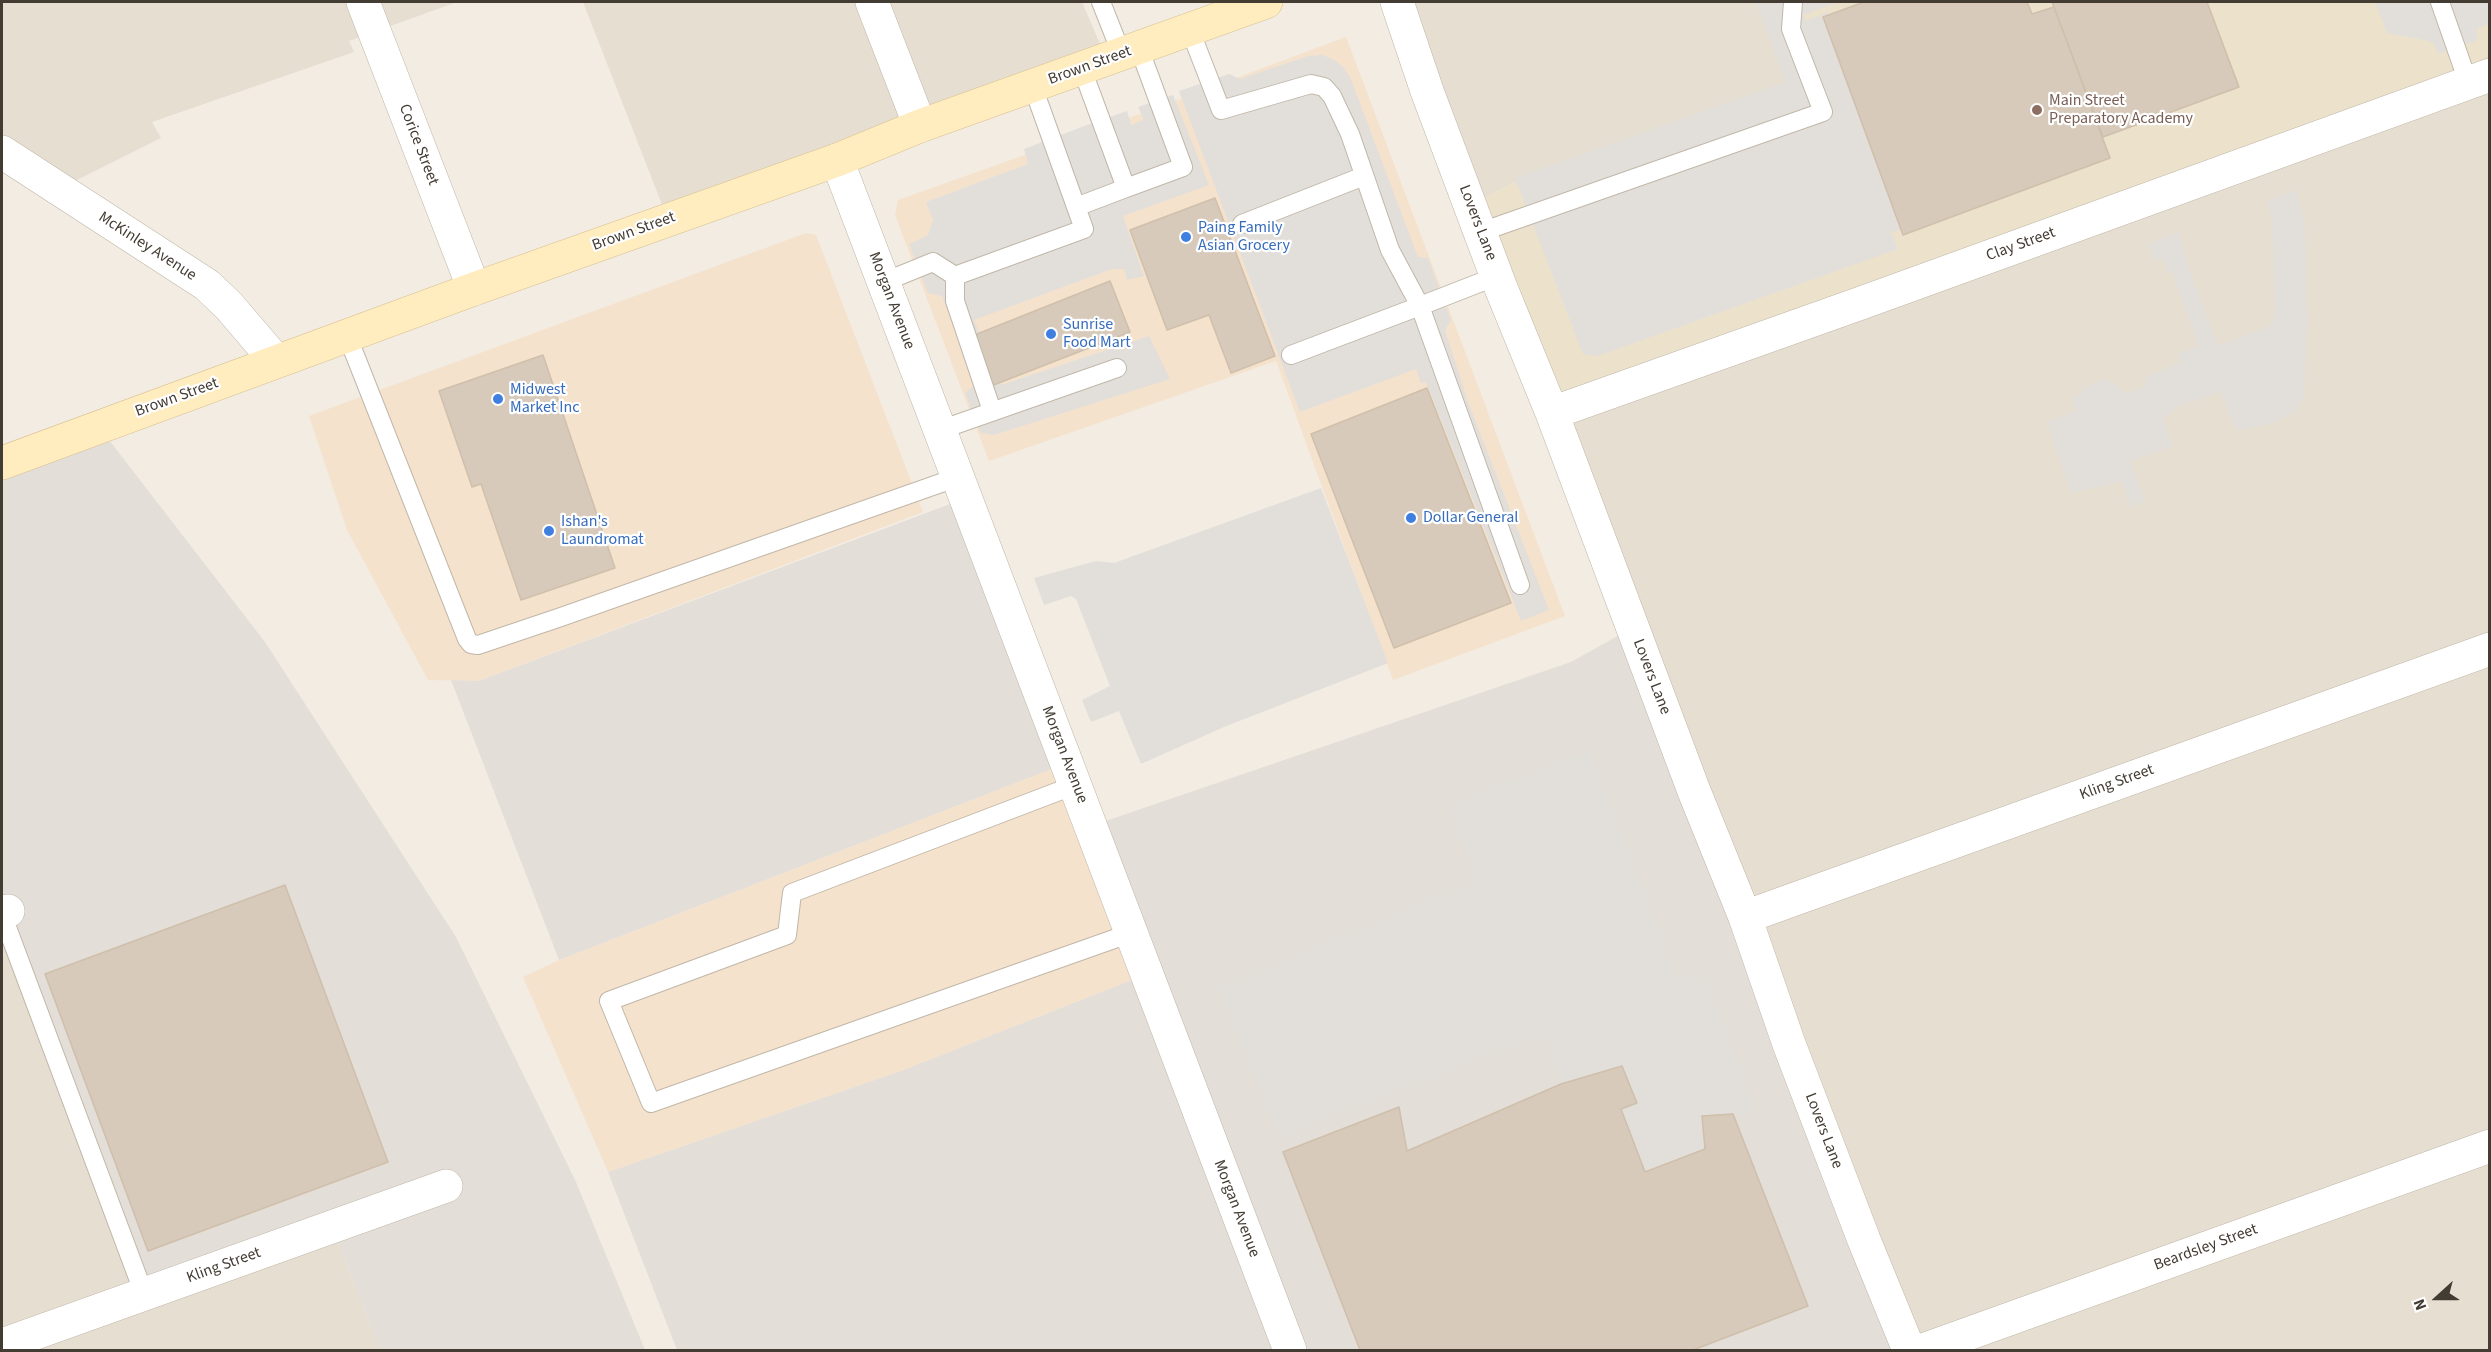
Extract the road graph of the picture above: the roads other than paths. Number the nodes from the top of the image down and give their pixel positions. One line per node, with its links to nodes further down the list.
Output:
1 (363, 2): 24 (street, Corice Street)
2 (872, 2): 13 (street)
3 (1101, 2): 9 (lane)
4 (1260, 2): 8 (main road, Brown Street)
5 (1397, 2): 20 (street, Lovers Lane)
6 (1793, 2): 20 (lane)
7 (2440, 2): 11 (lane)
8 (1190, 30): 9 (main road, Brown Street); 16 (lane)
9 (1130, 52): 10 (main road, Brown Street); 17 (lane)
10 (1082, 69): 12 (main road, Brown Street); 17 (lane)
11 (2479, 79): 31 (street, Clay Street)
12 (1033, 87): 13 (main road, Brown Street); 18 (lane)
13 (920, 126): 15 (main road, Brown Street)
14 (2, 152): 28 (street, McKinley Avenue)
15 (837, 160): 23 (street, Morgan Avenue); 24 (main road, Brown Street)
16 (1364, 176): 19 (lane); 25 (lane)
17 (1126, 188): 18 (lane)
18 (1076, 207): 21 (lane)
19 (1242, 224)
20 (1481, 232): 22 (street, Lovers Lane)
21 (955, 276): 23 (lane); 30 (lane)
22 (1497, 276): 25 (lane); 31 (street, Lovers Lane)
23 (884, 282): 32 (street, Morgan Avenue)
24 (474, 289): 26 (main road, Brown Street)
25 (1420, 306): 27 (lane); 35 (lane)
26 (347, 335): 28 (main road, Brown Street); 34 (lane)
27 (1291, 355)
28 (276, 361): 33 (main road, Brown Street)
29 (1117, 368): 30 (lane)
30 (992, 411): 32 (lane)
31 (1552, 413): 39 (street, Lovers Lane)
32 (940, 430): 34 (street, Morgan Avenue)
33 (2, 463)
34 (957, 477): 37 (street, Morgan Avenue)
35 (1520, 585)
36 (2490, 649): 39 (street, Kling Street)
37 (1075, 785): 40 (street, Morgan Avenue); 40 (lane)
38 (4, 913): 43 (lane)
39 (1745, 917): 46 (street, Lovers Lane)
40 (1131, 933): 45 (street, Morgan Avenue)
41 (2490, 1146): 47 (street, Beardsley Street)
42 (446, 1186): 43 (street, Kling Street)
43 (144, 1294): 44 (street, Kling Street)
44 (2, 1346)
45 (1290, 1350)
46 (1909, 1350)
47 (1923, 1350)

